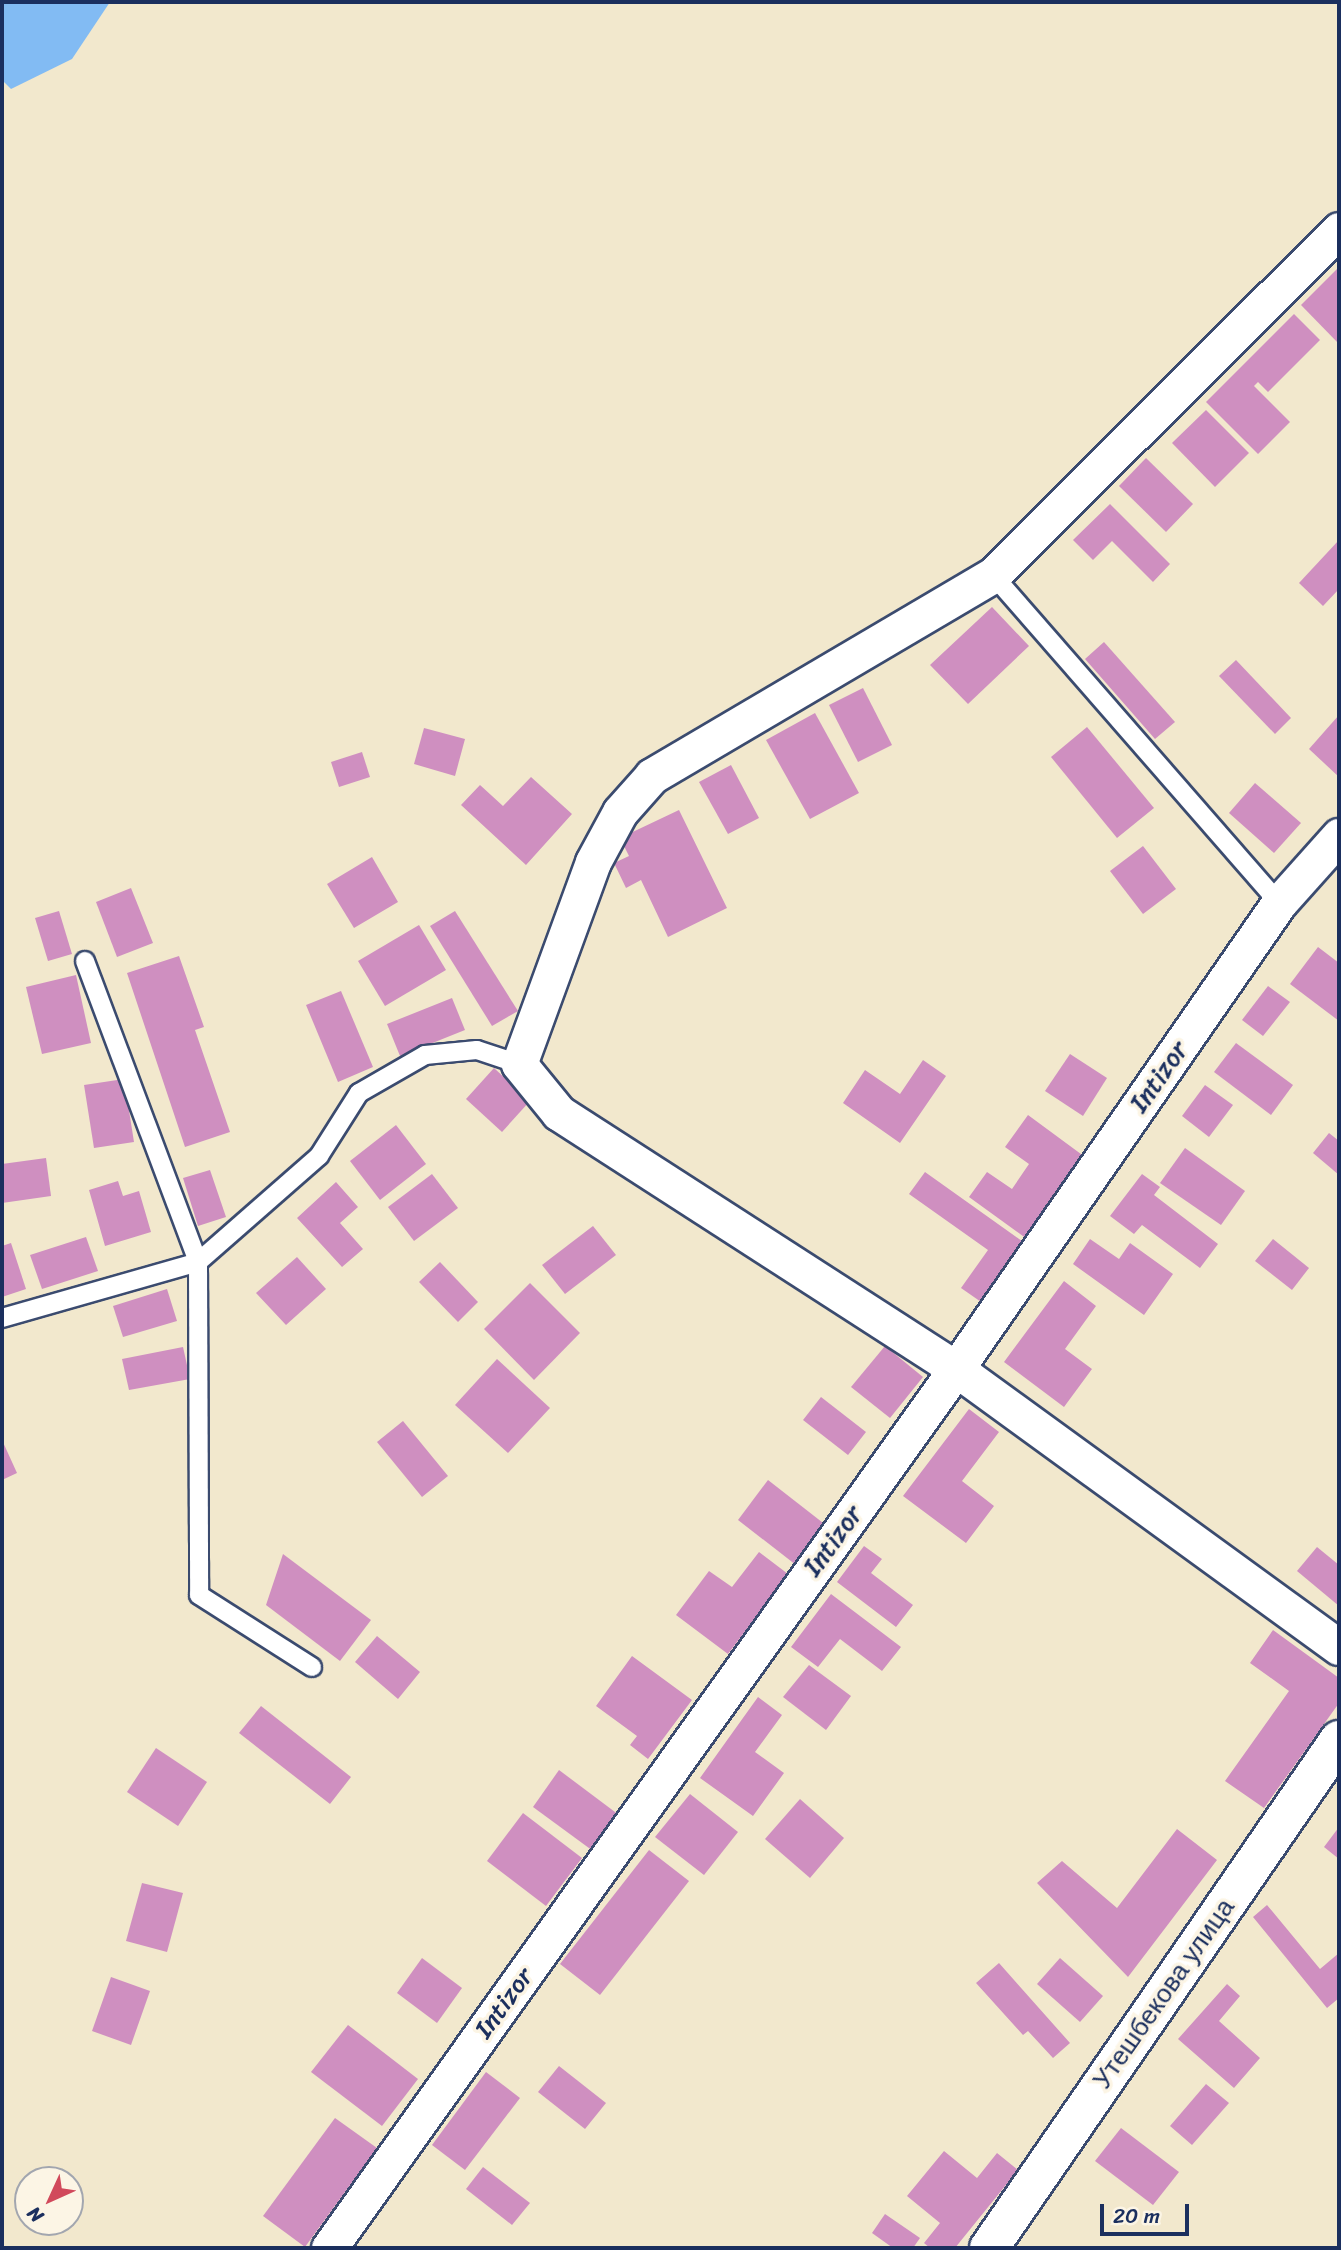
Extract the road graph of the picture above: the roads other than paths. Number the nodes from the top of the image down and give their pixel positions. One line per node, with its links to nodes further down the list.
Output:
1 (1339, 230): 2 (street)
2 (993, 575): 4 (lane); 6 (street)
3 (1339, 836): 4 (street, Intizor)
4 (1279, 903): 9 (street, Intizor)
5 (85, 961): 7 (lane)
6 (519, 1064): 7 (lane); 9 (street)
7 (198, 1262): 8 (lane); 11 (lane)
8 (2, 1318)
9 (956, 1368): 10 (street); 13 (street, Intizor)
10 (1339, 1647)
11 (312, 1668)
12 (1339, 1740): 14 (main road, Утешбекова улица)
13 (329, 2248)
14 (989, 2248)

